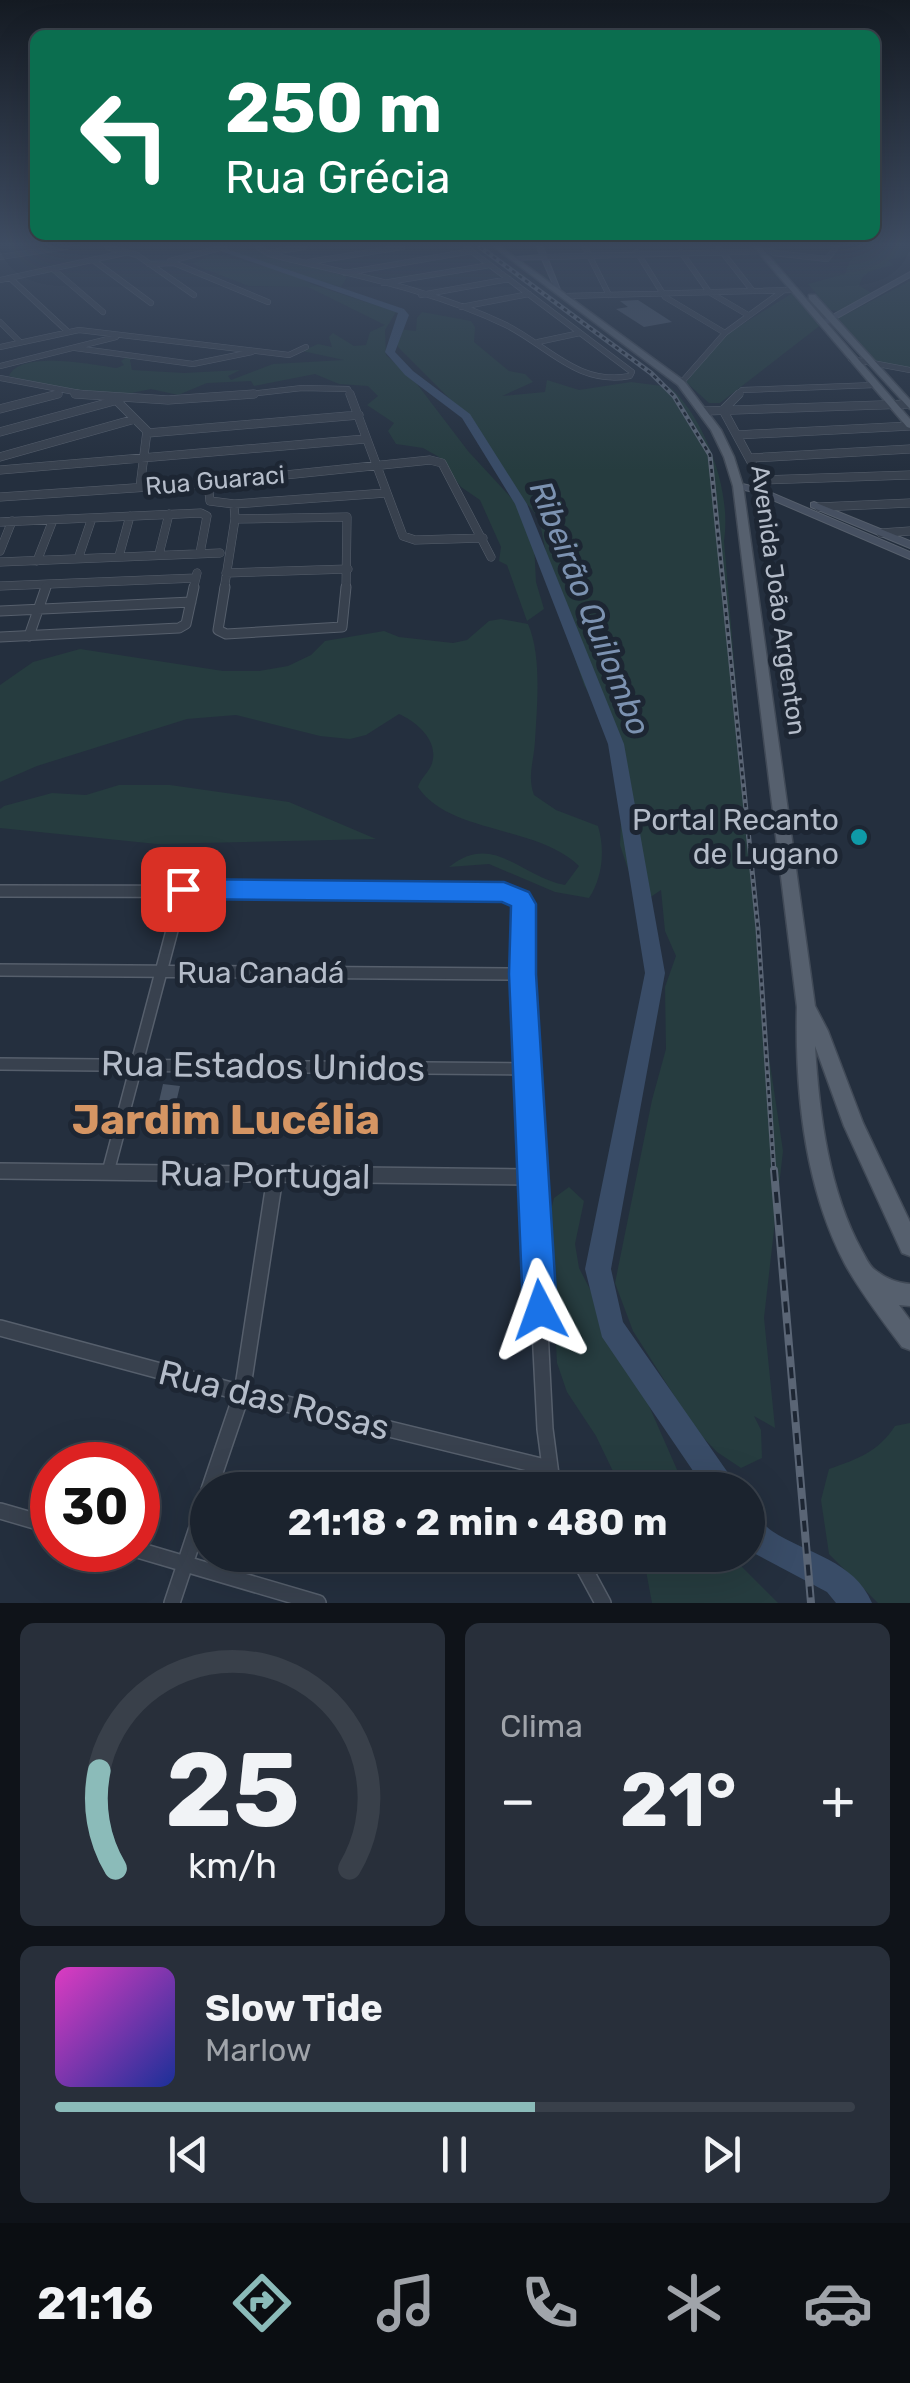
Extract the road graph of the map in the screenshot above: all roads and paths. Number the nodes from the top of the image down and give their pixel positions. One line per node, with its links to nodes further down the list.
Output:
1 (0, 322): 16 (street)
2 (57, 322): 12 (street)
3 (494, 322): 17 (street)
4 (565, 322): 13 (street)
5 (600, 322): 27 (main road, Avenida João Argenton)
6 (708, 322): 14 (street)
7 (739, 322): 14 (street)
8 (836, 322): 23 (main road)
9 (822, 323): 22 (main road)
10 (98, 324): 11 (street)
11 (79, 330): 12 (street); 15 (street)
12 (67, 331): 16 (street)
13 (580, 333): 17 (street); 17 (street)
14 (725, 333): 25 (street)
15 (122, 335): 20 (street); 21 (street)
16 (20, 342): 19 (street)
17 (538, 342)
18 (306, 347): 21 (street)
19 (0, 348)
20 (75, 348): 21 (street); 24 (street)
21 (254, 351)
22 (851, 359): 23 (street); 31 (main road)
23 (871, 363): 26 (street); 36 (main road)
24 (0, 366)
25 (694, 367): 27 (street); 30 (street)
26 (910, 370)
27 (668, 372): 30 (main road, Avenida João Argenton)
28 (0, 378): 29 (street)
29 (13, 382): 32 (street); 33 (street)
30 (681, 382): 39 (main road, Avenida João Argenton)
31 (875, 385): 35 (main road); 38 (street)
32 (0, 387)
33 (59, 393): 34 (street); 37 (street)
34 (114, 399): 40 (street); 41 (street); 43 (street)
35 (892, 405): 36 (street); 38 (street); 42 (main road)
36 (910, 405)
37 (0, 409)
38 (723, 410): 39 (street); 45 (street)
39 (705, 411): 57 (main road, Avenida João Argenton)
40 (359, 415): 44 (street); 46 (street)
41 (135, 419): 44 (street); 48 (street)
42 (910, 425): 45 (street)
43 (0, 432)
44 (148, 433): 49 (street)
45 (737, 435): 50 (street)
46 (365, 439): 49 (street); 51 (street)
47 (910, 450): 50 (street)
48 (0, 457)
49 (144, 457): 52 (street); 56 (street)
50 (751, 458): 55 (street)
51 (374, 466): 54 (street, Rua Guaraci); 58 (street); 72 (street, Rua Guaraci)
52 (0, 470)
53 (910, 475): 55 (street)
54 (208, 483): 56 (street, Rua Guaraci); 61 (street)
55 (759, 485): 57 (main road); 62 (street); 76 (street)
56 (140, 486): 59 (street, Rua Guaraci)
57 (738, 488): 97 (main road, Avenida João Argenton)
58 (386, 493): 61 (street); 72 (street)
59 (0, 498)
60 (910, 503): 62 (street)
61 (234, 504): 66 (street)
62 (819, 507): 71 (street)
63 (168, 514): 64 (street); 74 (street); 77 (street)
64 (130, 516): 65 (street); 78 (street)
65 (92, 518): 67 (street); 80 (street)
66 (235, 519): 83 (street); 84 (street)
67 (52, 520): 69 (street); 81 (street)
68 (0, 522): 69 (street)
69 (12, 522): 73 (street)
70 (910, 532): 71 (street)
71 (881, 533): 76 (street)
72 (482, 538): 79 (street)
73 (0, 551)
74 (200, 553): 75 (street); 77 (street)
75 (220, 553)
76 (909, 553)
77 (159, 554): 78 (street)
78 (120, 556): 80 (street)
79 (491, 557)
80 (78, 558): 81 (street)
81 (36, 560): 82 (street)
82 (0, 562)
83 (348, 569): 84 (street); 84 (street)
84 (226, 573)
85 (47, 585): 86 (street); 87 (street); 88 (street)
86 (0, 586)
87 (191, 602): 88 (street); 90 (street)
88 (39, 610): 89 (street); 90 (street)
89 (0, 611)
90 (29, 636): 91 (street)
91 (0, 637)
92 (183, 889): 93 (street); 95 (street); 96 (street)
93 (0, 890)
94 (0, 970): 95 (street, Rua Canadá)
95 (161, 973): 96 (street, Rua Canadá); 99 (street)
96 (522, 974): 100 (street)
97 (806, 1007): 105 (main road, Avenida João Argenton); 106 (main road, Avenida João Argenton)
98 (0, 1064): 99 (street, Rua Estados Unidos)
99 (137, 1065): 100 (street, Rua Estados Unidos); 102 (street)
100 (527, 1068): 104 (street)
101 (0, 1171): 102 (street, Rua Portugal)
102 (108, 1172): 103 (street, Rua Portugal)
103 (275, 1177): 104 (street, Rua Portugal); 110 (street)
104 (531, 1177): 111 (street)
105 (910, 1245)
106 (862, 1274): 107 (main road); 109 (main road, Avenida João Argenton)
107 (910, 1295)
108 (0, 1328): 110 (street, Rua das Rosas)
109 (910, 1338)
110 (242, 1394): 111 (street, Rua das Rosas); 112 (street)
111 (549, 1468): 113 (street)
112 (215, 1472)
113 (550, 1472)
114 (0, 1511): 115 (street)
115 (30, 1520)
116 (190, 1545): 118 (street)
117 (160, 1556): 118 (street)
118 (184, 1563): 120 (street); 121 (street)
119 (586, 1572): 122 (street)
120 (172, 1603)
121 (318, 1603)
122 (603, 1603)

